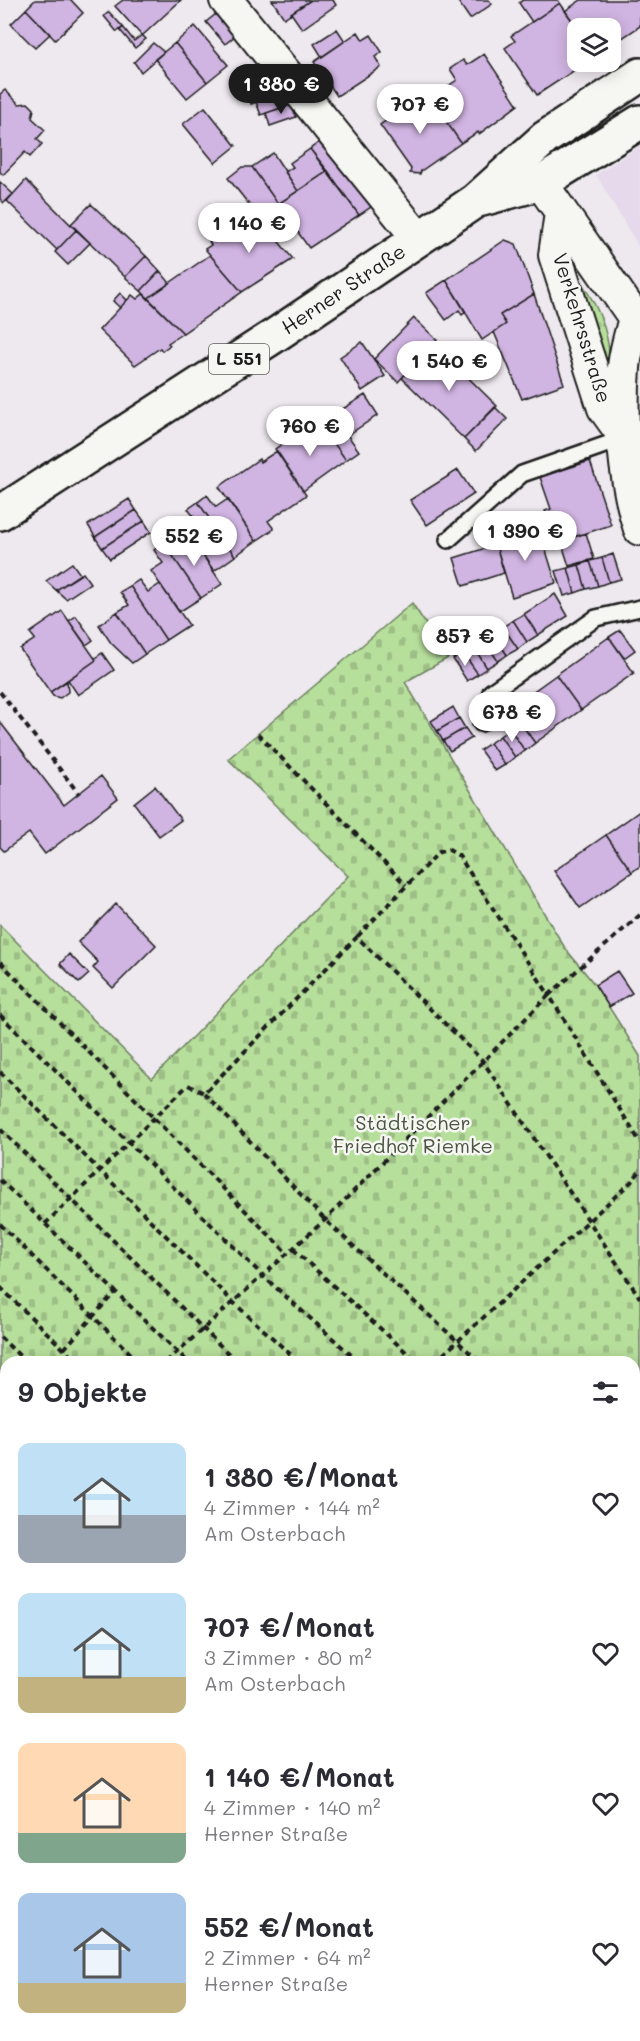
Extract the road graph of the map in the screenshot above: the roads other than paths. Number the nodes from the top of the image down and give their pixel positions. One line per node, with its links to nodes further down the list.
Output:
1 (226, 0): 8 (street)
2 (640, 75): 3 (main road, Herner Straße / L 551)
3 (600, 102): 5 (main road, L 551); 6 (main road, Herner Straße / L 551)
4 (640, 122): 5 (main road, Herner Straße / L 551)
5 (541, 183): 6 (main road, Herner Straße / L 551); 7 (street, Verkehrsstraße)
6 (475, 201): 8 (main road, Herner Straße / L 551)
7 (561, 213): 9 (street, Verkehrsstraße); 10 (street, Verkehrsstraße)
8 (418, 238): 11 (main road, Herner Straße / L 551)
9 (637, 322): 10 (street, Verkehrsstraße)
10 (625, 438): 12 (street, Verkehrsstraße); 13 (lane)
11 (0, 513)
12 (640, 529)
13 (448, 540)
14 (640, 608): 15 (lane)
15 (481, 723)

